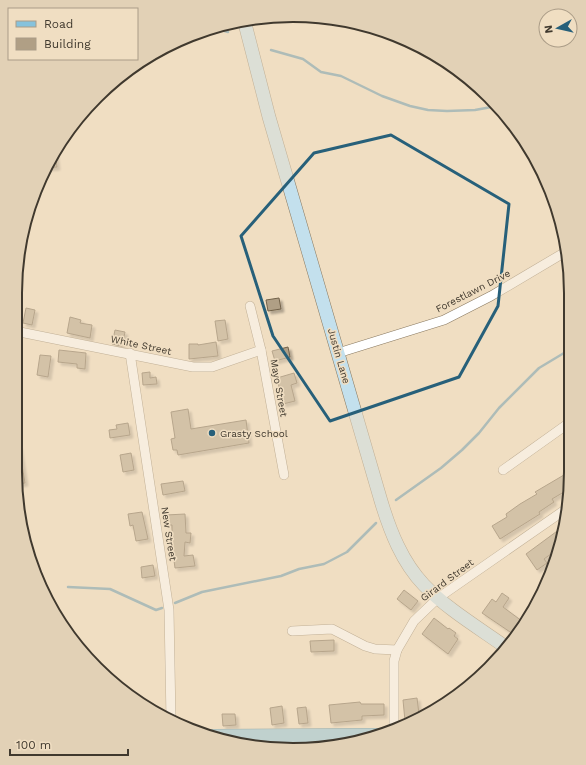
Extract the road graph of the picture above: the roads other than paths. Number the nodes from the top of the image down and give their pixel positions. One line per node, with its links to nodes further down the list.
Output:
1 (246, 26): 7 (main road, Justin Lane)
2 (562, 255): 7 (street, Forestlawn Drive)
3 (250, 306): 5 (street, Mayo Street)
4 (22, 332): 6 (street, White Street)
5 (261, 350): 6 (street, White Street); 10 (street, Mayo Street)
6 (130, 353): 16 (street, New Street)
7 (338, 353): 12 (main road, Justin Lane)
8 (564, 426): 9 (street)
9 (503, 470)
10 (284, 475)
11 (561, 512): 12 (street, Girard Street)
12 (438, 598): 14 (main road, Justin Lane); 15 (street, Girard Street)
13 (292, 631): 15 (street)
14 (502, 644)
15 (397, 650): 17 (street, Girard Street)
16 (171, 714)
17 (394, 723)
18 (248, 739): 19 (main road)
19 (299, 743)

